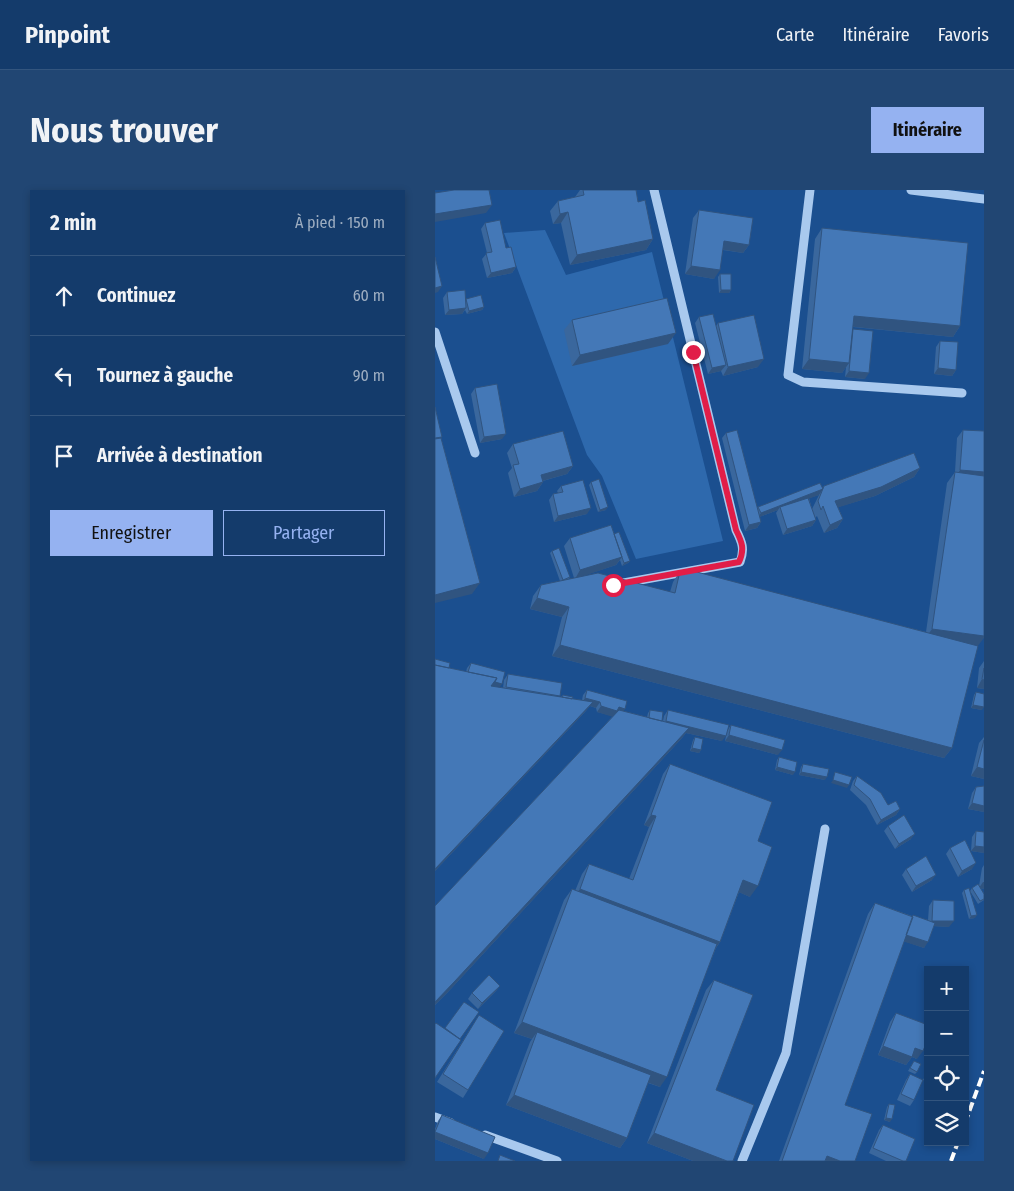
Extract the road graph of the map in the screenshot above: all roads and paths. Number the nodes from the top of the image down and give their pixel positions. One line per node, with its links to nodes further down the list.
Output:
1 (654, 190): 9 (street)
2 (810, 190): 7 (street)
3 (911, 190): 4 (street)
4 (966, 194): 5 (street)
5 (984, 199)
6 (435, 332): 8 (street)
7 (962, 393)
8 (475, 453)
9 (613, 585)
10 (825, 829): 15 (street)
11 (435, 1117): 12 (street)
12 (464, 1127)
13 (473, 1131): 14 (street)
14 (557, 1161)
15 (742, 1161)

